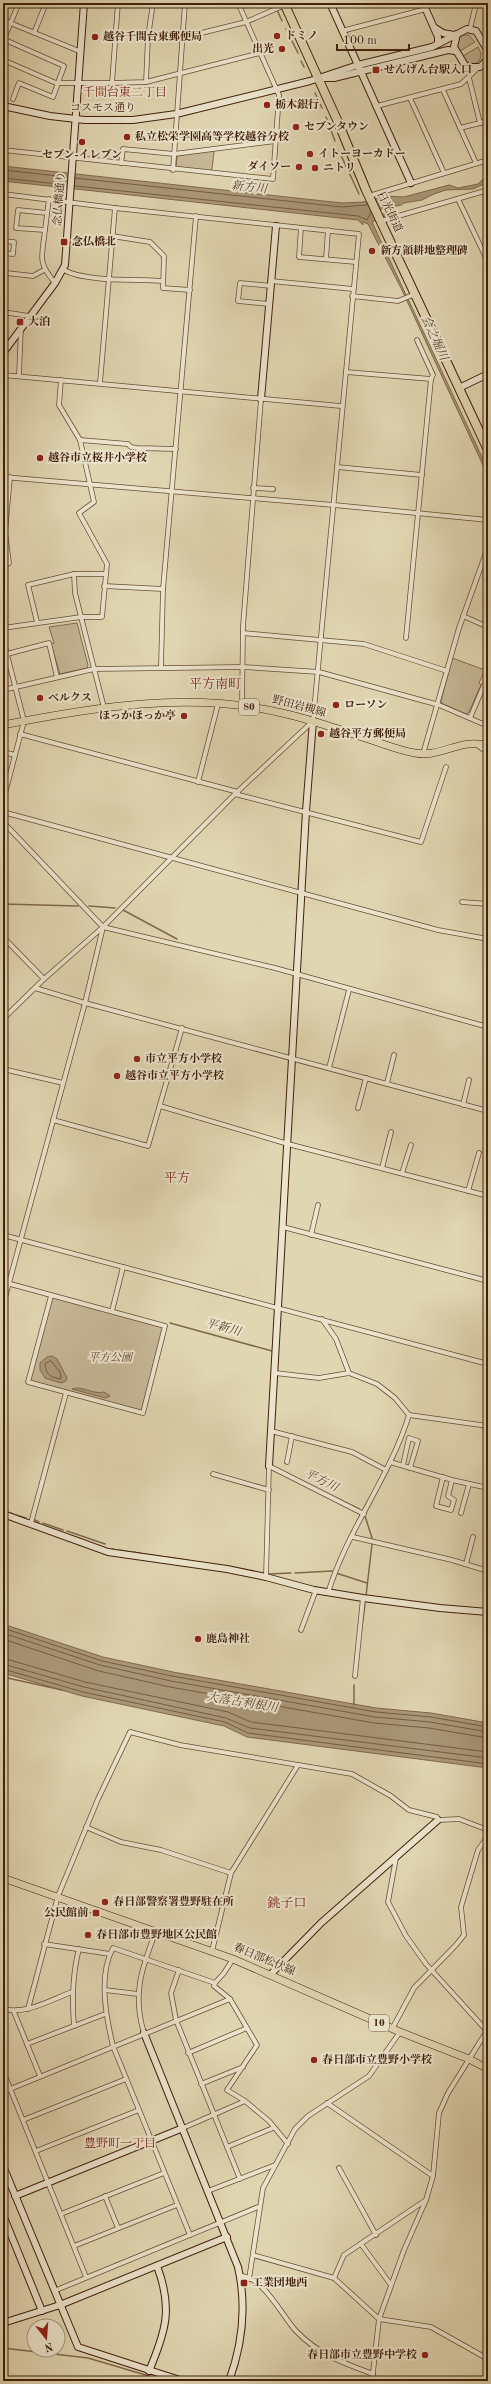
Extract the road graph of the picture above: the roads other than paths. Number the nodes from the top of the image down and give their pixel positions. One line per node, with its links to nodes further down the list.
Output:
1 (19, 3): 16 (street)
2 (46, 3): 20 (street)
3 (84, 3): 25 (street, 念仏橋通り)
4 (118, 3): 39 (street)
5 (128, 3): 11 (street)
6 (184, 3): 11 (street); 22 (street)
7 (238, 3): 15 (street)
8 (330, 3): 19 (street)
9 (422, 3): 13 (street)
10 (472, 3): 18 (street)
11 (152, 4): 36 (street)
12 (284, 4): 15 (street); 34 (highway, 日光街道)
13 (426, 10): 17 (street); 19 (street)
14 (3, 20): 16 (street)
15 (246, 22): 22 (street); 28 (street)
16 (11, 23): 20 (street); 23 (street)
17 (435, 28): 21 (street); 24 (street)
18 (468, 29): 21 (street, コスモス通り); 27 (street)
19 (342, 31): 32 (street)
20 (34, 33): 25 (street)
21 (456, 34): 24 (street, コスモス通り); 26 (street)
22 (181, 38): 33 (street)
23 (3, 40): 37 (street)
24 (438, 44): 32 (street, コスモス通り)
25 (79, 51): 38 (street, 念仏橋通り)
26 (455, 51): 31 (street); 32 (street, コスモス通り)
27 (488, 51)
28 (260, 53): 33 (street); 40 (street)
29 (488, 58): 31 (street)
30 (3, 60): 37 (street)
31 (480, 67): 35 (street)
32 (360, 68): 34 (street, コスモス通り); 45 (street)
33 (179, 73): 36 (street); 46 (street)
34 (318, 78): 40 (street, コスモス通り); 63 (highway, 日光街道)
35 (469, 78): 41 (street); 49 (street)
36 (146, 82): 39 (street)
37 (56, 83): 38 (street); 43 (street)
38 (78, 83): 39 (street); 47 (street, 念仏橋通り)
39 (112, 83)
40 (277, 89): 46 (street, コスモス通り); 51 (street)
41 (443, 90): 42 (street); 50 (street)
42 (410, 98): 45 (street); 59 (street)
43 (13, 99)
44 (3, 106): 47 (street, コスモス通り)
45 (377, 106): 60 (street)
46 (176, 114): 47 (street, コスモス通り); 53 (street)
47 (75, 120): 54 (street, 念仏橋通り)
48 (488, 121): 49 (street)
49 (480, 123): 50 (street)
50 (460, 128): 57 (street)
51 (276, 141): 53 (street); 58 (street)
52 (3, 150): 54 (street)
53 (174, 154): 56 (street); 58 (street)
54 (73, 158): 56 (street); 66 (street, 念仏橋通り)
55 (488, 160): 57 (street)
56 (121, 163): 58 (street)
57 (476, 163): 59 (street)
58 (174, 170)
59 (444, 173): 60 (street)
60 (411, 183): 63 (street)
61 (488, 190): 65 (street)
62 (3, 194): 64 (street)
63 (369, 197): 70 (highway, 日光街道)
64 (49, 199): 66 (street); 68 (street)
65 (458, 199): 70 (street); 80 (street)
66 (70, 200): 67 (street); 82 (street, 念仏橋通り)
67 (114, 208): 69 (street); 75 (street)
68 (47, 214): 73 (street); 73 (street)
69 (196, 216): 71 (street); 89 (street)
70 (381, 220): 91 (highway, 日光街道)
71 (276, 226): 72 (street); 87 (street)
72 (301, 228): 74 (street); 78 (street)
73 (45, 230): 81 (street)
74 (328, 230): 78 (street); 79 (street)
75 (112, 236): 84 (street); 85 (street)
76 (3, 241): 77 (street)
77 (3, 253)
78 (326, 259): 79 (street)
79 (356, 262): 88 (street)
80 (488, 262)
81 (44, 270): 83 (street); 86 (street)
82 (64, 270): 84 (street); 86 (street, 念仏橋通り)
83 (3, 275)
84 (109, 279): 85 (street); 104 (street)
85 (163, 281): 89 (street)
86 (55, 283): 94 (street, 念仏橋通り)
87 (271, 283): 88 (street); 92 (street); 92 (street)
88 (353, 289): 90 (street)
89 (190, 290): 106 (street)
90 (352, 296): 91 (street); 98 (street)
91 (412, 296): 105 (highway, 日光街道)
92 (269, 304): 107 (street)
93 (3, 312): 94 (street)
94 (29, 316): 95 (street, 念仏橋通り)
95 (21, 326): 97 (street, 念仏橋通り); 101 (street)
96 (418, 340): 102 (street)
97 (3, 353)
98 (346, 372): 102 (street); 108 (street)
99 (488, 374): 105 (street)
100 (3, 375): 101 (street)
101 (19, 376): 103 (street)
102 (431, 379): 113 (street)
103 (61, 380): 104 (street); 109 (street)
104 (100, 383): 106 (street)
105 (459, 388): 111 (highway, 日光街道)
106 (181, 391): 107 (street); 110 (street)
107 (261, 399): 108 (street); 117 (street)
108 (341, 406): 112 (street)
109 (80, 440): 110 (street); 116 (street)
110 (176, 449): 119 (street)
111 (488, 450)
112 (337, 467): 113 (street); 121 (street)
113 (422, 476): 122 (street)
114 (3, 477): 115 (street)
115 (10, 477): 116 (street); 125 (street)
116 (90, 484): 119 (street); 127 (street)
117 (253, 488): 118 (street); 120 (street)
118 (273, 489)
119 (171, 491): 120 (street); 129 (street)
120 (252, 498): 121 (street); 135 (street)
121 (334, 505): 122 (street); 138 (street)
122 (419, 512): 123 (street); 136 (street)
123 (488, 520)
124 (488, 546): 130 (street)
125 (3, 568)
126 (74, 574): 127 (street); 131 (street); 132 (street)
127 (105, 574): 128 (street)
128 (104, 586): 129 (street); 131 (street)
129 (163, 589): 140 (street)
130 (463, 616): 133 (street); 143 (street)
131 (81, 617): 132 (street); 142 (street)
132 (37, 622): 134 (street)
133 (488, 627)
134 (3, 628)
135 (243, 633): 138 (street); 141 (street)
136 (406, 638)
137 (3, 639): 139 (street)
138 (321, 641): 143 (street); 144 (street)
139 (5, 654): 145 (street); 147 (street)
140 (161, 667): 141 (street); 142 (street)
141 (243, 667): 144 (street); 151 (street)
142 (94, 670): 145 (street); 152 (street)
143 (447, 671): 150 (street)
144 (319, 672): 150 (street); 155 (street)
145 (57, 677): 147 (street)
146 (488, 686): 153 (street)
147 (16, 687): 148 (street); 154 (street)
148 (3, 690)
149 (218, 704): 151 (main road, 野田岩槻線 / 80); 152 (main road, 野田岩槻線 / 80); 166 (street)
150 (439, 704): 153 (street); 164 (street)
151 (242, 706): 155 (main road, 野田岩槻線 / 80)
152 (104, 708): 154 (main road, 野田岩槻線 / 80)
153 (470, 718): 157 (street)
154 (24, 721): 156 (main road, 野田岩槻線 / 80); 158 (street)
155 (313, 721): 164 (main road, 野田岩槻線 / 80); 167 (street); 170 (street)
156 (3, 725)
157 (488, 726)
158 (20, 734): 163 (street); 166 (street)
159 (475, 743): 160 (main road, 野田岩槻線 / 80); 162 (street); 164 (main road, 野田岩槻線 / 80)
160 (488, 746)
161 (3, 752): 163 (street)
162 (488, 753)
163 (15, 754): 168 (street)
164 (423, 754)
165 (446, 767): 170 (street)
166 (198, 782): 167 (street)
167 (236, 793): 170 (street); 172 (street)
168 (3, 801)
169 (3, 812): 172 (street)
170 (306, 812): 173 (street)
171 (3, 822): 176 (street)
172 (170, 859): 173 (street); 176 (street)
173 (301, 893): 178 (street); 179 (street)
174 (462, 902): 175 (street)
175 (488, 904)
176 (103, 927): 179 (street); 180 (street); 183 (street)
177 (3, 937): 180 (street)
178 (488, 939)
179 (297, 975): 182 (street); 188 (street)
180 (44, 979): 181 (street)
181 (35, 988): 183 (street); 184 (street)
182 (349, 990): 185 (street); 189 (street)
183 (85, 1003): 186 (street); 193 (street)
184 (3, 1020)
185 (488, 1027)
186 (182, 1028): 188 (street); 196 (street)
187 (394, 1055): 194 (street)
188 (292, 1059): 189 (street); 201 (street)
189 (329, 1068): 191 (street)
190 (3, 1069): 193 (street)
191 (366, 1078): 194 (street); 197 (street)
192 (469, 1080): 195 (street)
193 (63, 1083): 199 (street)
194 (387, 1083): 195 (street)
195 (463, 1105): 198 (street)
196 (160, 1106): 199 (street); 201 (street)
197 (358, 1108)
198 (488, 1111)
199 (53, 1120): 213 (street)
200 (391, 1132): 204 (street)
201 (288, 1144): 204 (street); 210 (street)
202 (411, 1145): 205 (street)
203 (479, 1153): 207 (street)
204 (382, 1168): 205 (street)
205 (402, 1174): 207 (street)
206 (488, 1188): 208 (street)
207 (468, 1191): 208 (street)
208 (487, 1196)
209 (318, 1205): 211 (street)
210 (284, 1227): 211 (street); 220 (street)
211 (311, 1234): 215 (street)
212 (3, 1236): 213 (street)
213 (20, 1240): 214 (street); 217 (street)
214 (123, 1267): 220 (street); 221 (street)
215 (488, 1281)
216 (3, 1282): 217 (street)
217 (9, 1284): 218 (street); 219 (street)
218 (52, 1296): 221 (street); 226 (street)
219 (3, 1305)
220 (279, 1308): 222 (street); 224 (street)
221 (112, 1311): 226 (street)
222 (322, 1319): 223 (street); 225 (street)
223 (488, 1364)
224 (275, 1373): 225 (street); 229 (street)
225 (349, 1373): 227 (street)
226 (66, 1393): 246 (street)
227 (408, 1415): 228 (street); 232 (street)
228 (488, 1426)
229 (272, 1431): 230 (street); 234 (street)
230 (292, 1436): 231 (street); 236 (street)
231 (287, 1462)
232 (390, 1462): 233 (street); 236 (street)
233 (403, 1465): 235 (street); 235 (street)
234 (270, 1466): 242 (street); 245 (street)
235 (410, 1468): 238 (street)
236 (386, 1470): 245 (street)
237 (213, 1474): 242 (street)
238 (443, 1477): 239 (street); 239 (street)
239 (452, 1480): 240 (street)
240 (469, 1484): 241 (street); 243 (street)
241 (488, 1488)
242 (269, 1490): 251 (street)
243 (461, 1513)
244 (3, 1514): 246 (street)
245 (364, 1514): 247 (street)
246 (31, 1523): 251 (street)
247 (352, 1537): 249 (street); 253 (street)
248 (473, 1537): 249 (street)
249 (466, 1564): 250 (street)
250 (488, 1571)
251 (266, 1576): 252 (street)
252 (316, 1590): 253 (street); 256 (street)
253 (328, 1593): 254 (street)
254 (363, 1598): 255 (street); 257 (street)
255 (488, 1612)
256 (301, 1630)
257 (355, 1676)
258 (298, 1765): 259 (street); 260 (street); 264 (street)
259 (438, 1820): 261 (street); 263 (street)
260 (86, 1827): 264 (street); 266 (street)
261 (488, 1830)
262 (488, 1836): 275 (street)
263 (396, 1856): 275 (street); 276 (street)
264 (231, 1873): 270 (street)
265 (3, 1878): 266 (main road, 春日部松伏線 / 10)
266 (58, 1896): 267 (main road, 春日部松伏線 / 10); 268 (street)
267 (156, 1930): 270 (main road, 春日部松伏線 / 10); 272 (street)
268 (44, 1944): 269 (street); 283 (street)
269 (79, 1949): 271 (street); 279 (street)
270 (212, 1951): 273 (main road, 春日部松伏線 / 10)
271 (110, 1954): 272 (street); 278 (street)
272 (146, 1958): 274 (street); 280 (street)
273 (233, 1959): 276 (main road, 春日部松伏線 / 10); 277 (street)
274 (179, 1970): 277 (street); 286 (street)
275 (431, 1970): 289 (street); 290 (street)
276 (271, 1974): 289 (main road, 春日部松伏線 / 10)
277 (215, 1982): 281 (street)
278 (105, 1990): 280 (street); 285 (street)
279 (72, 1992): 283 (street); 287 (street)
280 (138, 1994): 292 (street)
281 (230, 1999): 286 (street); 288 (street)
282 (3, 2008): 284 (street)
283 (28, 2009): 284 (street)
284 (14, 2012): 293 (street)
285 (105, 2014): 287 (street); 294 (street)
286 (176, 2020): 292 (street); 295 (street)
287 (74, 2026): 293 (street)
288 (247, 2028): 295 (street); 297 (street)
289 (392, 2029): 291 (main road, 春日部松伏線 / 10)
290 (487, 2030): 296 (street)
291 (400, 2032): 296 (main road, 春日部松伏線 / 10); 306 (street)
292 (144, 2033): 294 (street); 310 (street)
293 (27, 2044): 300 (street)
294 (113, 2046): 300 (street); 301 (street)
295 (188, 2053): 302 (street)
296 (468, 2059): 298 (main road, 春日部松伏線 / 10); 320 (street)
297 (243, 2067): 302 (street); 305 (street)
298 (488, 2070)
299 (3, 2071): 303 (street)
300 (40, 2076): 303 (street)
301 (126, 2078): 307 (street); 309 (street)
302 (201, 2084): 308 (street)
303 (10, 2089): 304 (street); 309 (street)
304 (3, 2092)
305 (245, 2101): 308 (street); 311 (street)
306 (327, 2103): 313 (street); 320 (street)
307 (139, 2110): 312 (street); 315 (street)
308 (214, 2115): 310 (street); 314 (street)
309 (23, 2120): 315 (street)
310 (183, 2128): 312 (street); 323 (street)
311 (273, 2128): 313 (street); 314 (street)
312 (152, 2141): 319 (street); 322 (street)
313 (288, 2144): 316 (street)
314 (227, 2147): 321 (street)
315 (36, 2151): 322 (street)
316 (275, 2164): 321 (street); 328 (street)
317 (3, 2166): 324 (street)
318 (339, 2168): 333 (street)
319 (164, 2172): 325 (street); 327 (street)
320 (433, 2176): 326 (street)
321 (240, 2178): 323 (street)
322 (48, 2183): 324 (street); 329 (street)
323 (208, 2191): 331 (street)
324 (15, 2196): 345 (street)
325 (105, 2196): 329 (street); 332 (street)
326 (426, 2200): 333 (street); 344 (street)
327 (177, 2205): 332 (street); 334 (street)
328 (258, 2207): 331 (street); 338 (street)
329 (61, 2214): 337 (street)
330 (3, 2215): 347 (street)
331 (221, 2223): 334 (street); 335 (street)
332 (118, 2228): 337 (street)
333 (376, 2234): 336 (street)
334 (190, 2235): 341 (street)
335 (227, 2237): 339 (street); 340 (street)
336 (361, 2244): 342 (street); 344 (street)
337 (74, 2246): 341 (street)
338 (253, 2255): 342 (street); 343 (street)
339 (157, 2266): 346 (street); 351 (street)
340 (240, 2276): 343 (street); 354 (street)
341 (86, 2277): 345 (street)
342 (334, 2278): 348 (street)
343 (249, 2279): 352 (street)
344 (390, 2285): 348 (street)
345 (54, 2291): 346 (street)
346 (60, 2305): 347 (street); 351 (street)
347 (42, 2311): 349 (street)
348 (379, 2319): 350 (street); 352 (street)
349 (3, 2323)
350 (488, 2359)
351 (149, 2371): 353 (street)
352 (373, 2374): 355 (street)
353 (183, 2381)
354 (229, 2381)
355 (372, 2381)

